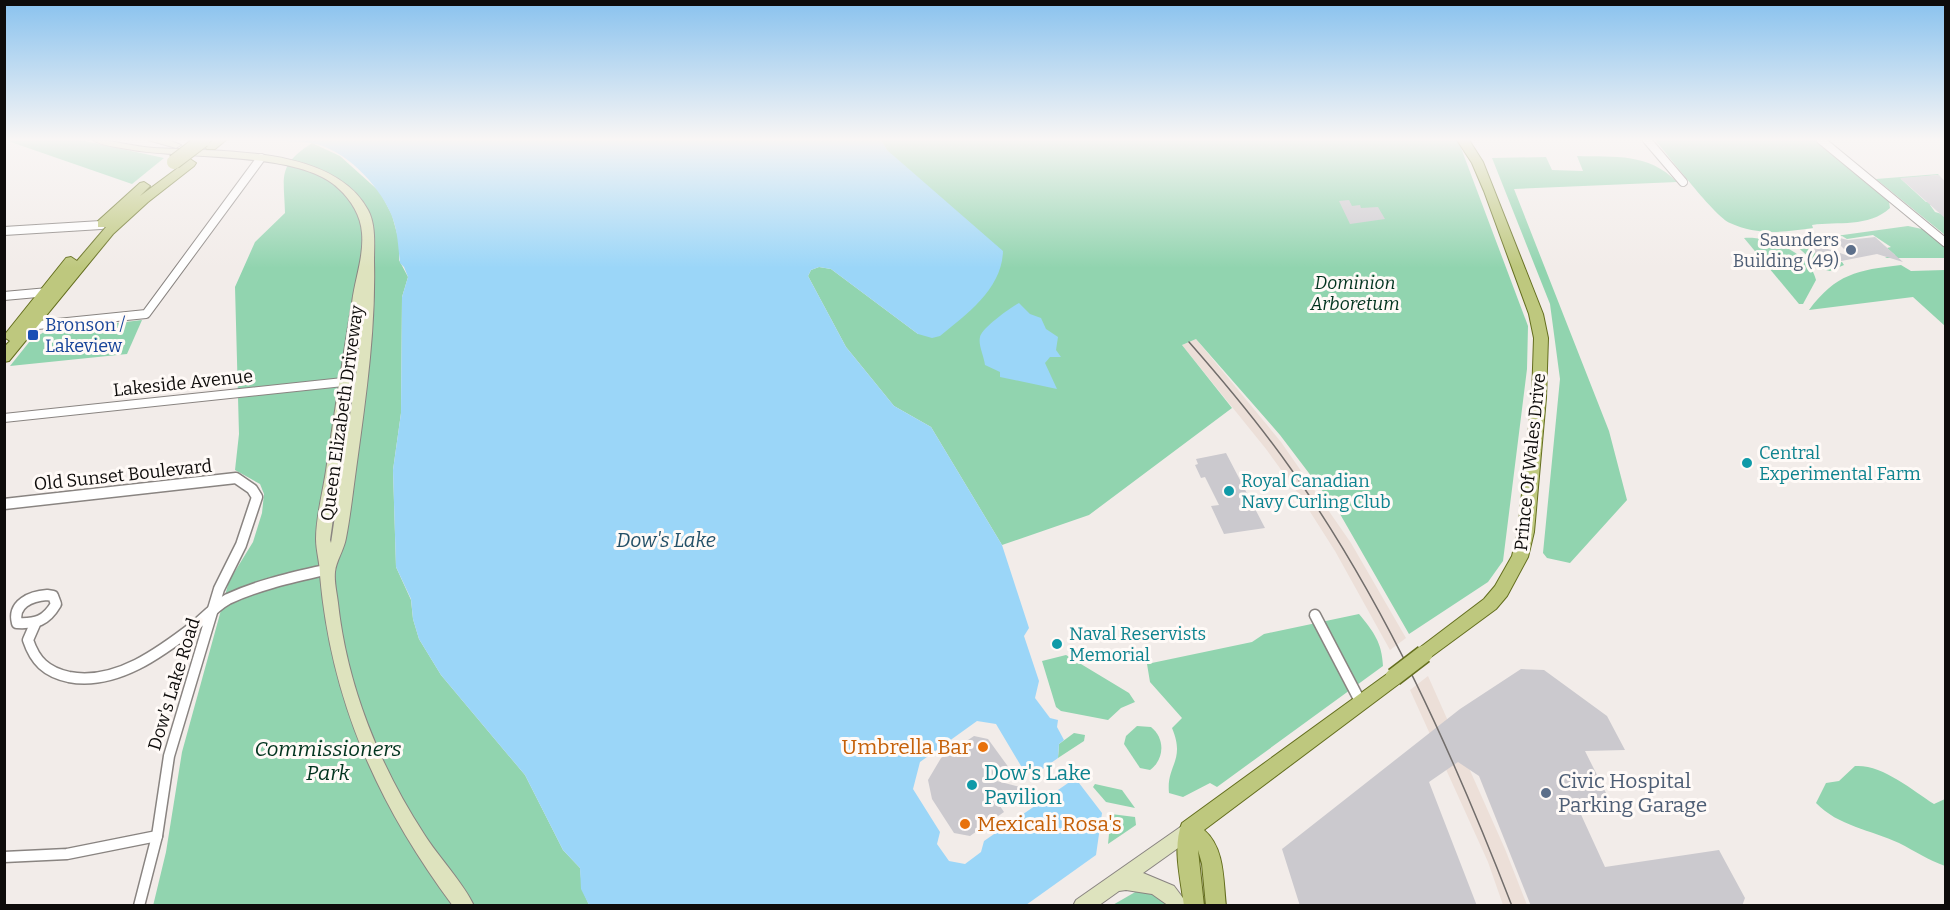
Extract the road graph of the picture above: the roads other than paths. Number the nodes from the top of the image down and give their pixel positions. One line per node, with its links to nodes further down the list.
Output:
1 (148, 182): 7 (main road, bridge)
2 (165, 182): 11 (main road)
3 (241, 182): 14 (street)
4 (337, 182): 10 (main road, Queen Elizabeth Driveway)
5 (1486, 182): 26 (main road, Prince Of Wales Drive, bridge)
6 (1873, 182): 9 (street)
7 (101, 225): 8 (street); 12 (main road)
8 (4, 231)
9 (1946, 243)
10 (368, 258): 17 (main road, Queen Elizabeth Driveway); 18 (main road, Queen Elizabeth Driveway)
11 (60, 291): 12 (street); 14 (main road)
12 (45, 292): 13 (street); 14 (main road)
13 (4, 296)
14 (25, 326): 15 (main road); 16 (main road)
15 (4, 343)
16 (4, 357)
17 (362, 380): 18 (street, Lakeside Avenue); 22 (main road, Queen Elizabeth Driveway)
18 (346, 381): 19 (street, Lakeside Avenue); 22 (main road, Queen Elizabeth Driveway)
19 (6, 418)
20 (244, 483): 21 (street, Old Sunset Boulevard); 23 (street, Dow's Lake Road)
21 (4, 504)
22 (329, 568): 23 (street); 32 (main road, Queen Elizabeth Driveway)
23 (212, 613): 25 (street); 28 (street, Dow's Lake Road)
24 (1315, 615): 26 (street)
25 (35, 624)
26 (1361, 703): 27 (main road, Prince Of Wales Drive)
27 (1189, 830): 30 (main road); 35 (main road); 36 (main road)
28 (157, 836): 29 (street); 31 (street, Dow's Lake Road)
29 (4, 857)
30 (1115, 883): 33 (main road); 34 (main road)
31 (139, 906)
32 (465, 906)
33 (1082, 906)
34 (1180, 906)
35 (1194, 906)
36 (1216, 906)

